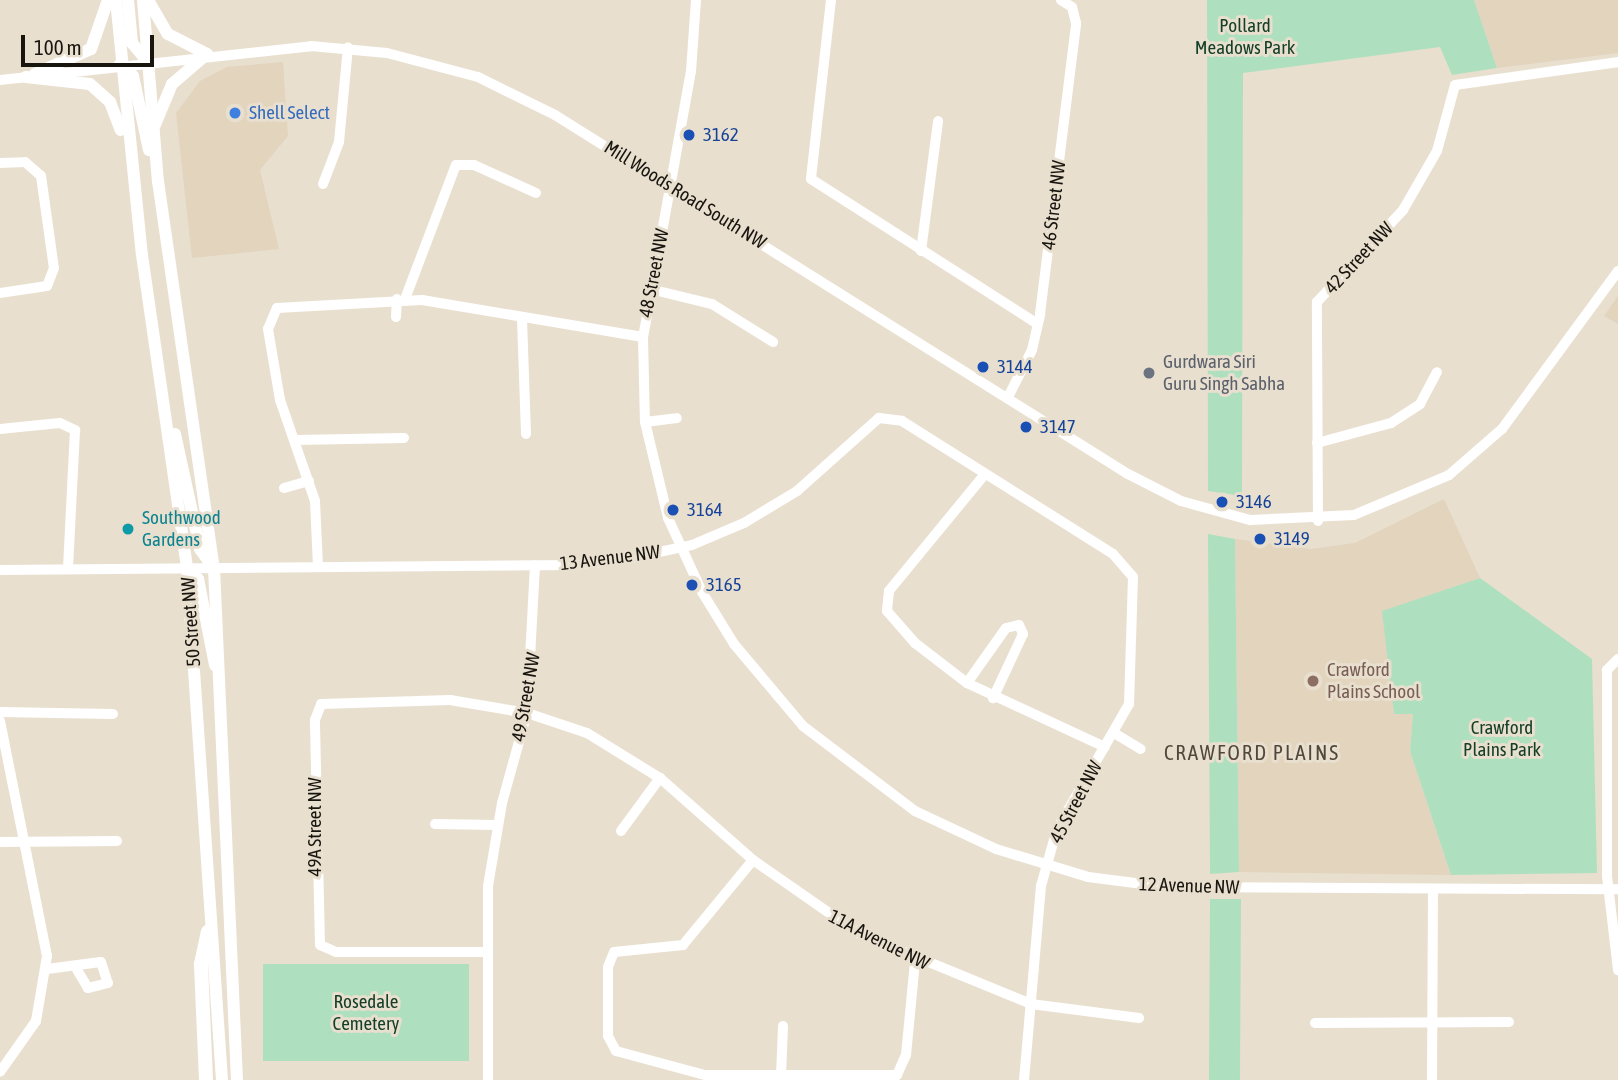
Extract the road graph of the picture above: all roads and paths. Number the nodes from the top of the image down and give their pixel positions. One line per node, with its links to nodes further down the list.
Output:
1 (108, 0): 14 (main road)
2 (116, 0): 13 (main road, 50 Street NW)
3 (128, 0): 11 (main road)
4 (143, 0): 11 (main road, 50 Street NW)
5 (148, 0): 10 (main road)
6 (696, 0): 22 (street, 48 Street NW)
7 (831, 0): 24 (street)
8 (1061, 0): 31 (street, 46 Street NW)
9 (348, 47): 10 (street, Mill Woods Road South NW); 21 (street); 22 (street, Mill Woods Road South NW)
10 (208, 54): 11 (street, Mill Woods Road South NW); 17 (main road)
11 (147, 61): 13 (street, Mill Woods Road South NW); 17 (main road, 50 Street NW)
12 (1618, 62): 43 (street, 42 Street NW)
13 (120, 64): 14 (street, Mill Woods Road South NW); 19 (main road, 50 Street NW); 20 (main road)
14 (26, 77): 15 (street, Mill Woods Road South NW); 19 (main road)
15 (0, 80)
16 (938, 121): 24 (street)
17 (153, 131): 20 (main road, 50 Street NW)
18 (0, 163): 27 (street)
19 (133, 179): 36 (main road, 50 Street NW)
20 (158, 181): 52 (main road, 50 Street NW)
21 (323, 184)
22 (671, 186): 26 (street, 48 Street NW); 35 (street, Mill Woods Road South NW)
23 (536, 193): 28 (street)
24 (921, 251): 31 (street)
25 (1618, 271): 47 (street, Mill Woods Road South NW)
26 (650, 289): 32 (street, 48 Street NW); 33 (street)
27 (0, 293)
28 (401, 299): 29 (street); 30 (street); 42 (street)
29 (396, 317)
30 (522, 319): 32 (street); 40 (street)
31 (1038, 324): 35 (street, 46 Street NW)
32 (643, 337): 38 (street, 48 Street NW)
33 (773, 342)
34 (1437, 372): 43 (street)
35 (1008, 397): 47 (street, Mill Woods Road South NW)
36 (166, 411): 51 (main road, 50 Street NW); 52 (main road)
37 (677, 418): 38 (street)
38 (645, 422): 48 (street, 48 Street NW)
39 (0, 429): 53 (street)
40 (526, 434)
41 (404, 438): 42 (street)
42 (295, 440): 45 (street)
43 (1317, 443): 47 (street, 42 Street NW)
44 (985, 474): 48 (street, 13 Avenue NW); 55 (street, 13 Avenue NW); 57 (street)
45 (309, 481): 46 (street); 50 (street)
46 (284, 488)
47 (1318, 521)
48 (680, 548): 49 (street, 13 Avenue NW); 65 (street, 48 Street NW)
49 (535, 565): 50 (street, 13 Avenue NW); 62 (street, 49 Street NW)
50 (318, 567): 52 (street, 13 Avenue NW)
51 (187, 568): 52 (street, 13 Avenue NW); 53 (street, 13 Avenue NW); 59 (main road); 80 (main road, 50 Street NW)
52 (214, 568): 59 (main road, 50 Street NW)
53 (68, 569): 54 (street, 13 Avenue NW)
54 (0, 570)
55 (1131, 572): 66 (street, 45 Street NW)
56 (1618, 659): 79 (street)
57 (967, 683): 58 (street); 58 (street)
58 (993, 698): 67 (street)
59 (223, 700): 96 (main road, 50 Street NW)
60 (321, 704): 62 (street, 11A Avenue NW); 81 (street, 49A Street NW)
61 (0, 712): 63 (street)
62 (527, 713): 69 (street, 11A Avenue NW); 71 (street, 49 Street NW)
63 (113, 714)
64 (0, 721): 75 (street)
65 (803, 726): 77 (street, 12 Avenue NW)
66 (1114, 733): 67 (street, 45 Street NW); 68 (street)
67 (1105, 747): 77 (street, 45 Street NW)
68 (1141, 749)
69 (660, 778): 72 (street); 76 (street, 11A Avenue NW)
70 (435, 824): 71 (street)
71 (497, 825): 81 (street, 49 Street NW)
72 (621, 831)
73 (117, 841): 75 (street)
74 (0, 842): 75 (street)
75 (26, 842): 83 (street)
76 (753, 860): 82 (street, 11A Avenue NW); 93 (street)
77 (1045, 865): 78 (street, 12 Avenue NW); 86 (street, 45 Street NW)
78 (1433, 889): 79 (street, 12 Avenue NW); 89 (street)
79 (1613, 889): 85 (street)
80 (208, 932): 94 (highway); 95 (main road, 50 Street NW)
81 (488, 952): 97 (street, 49 Street NW)
82 (915, 961): 86 (street, 11A Avenue NW); 93 (street)
83 (47, 970): 84 (street); 92 (street)
84 (77, 970)
85 (1618, 970)
86 (1031, 1004): 87 (street, 11A Avenue NW); 98 (street, 45 Street NW)
87 (1139, 1017)
88 (1509, 1021): 89 (street)
89 (1432, 1022): 90 (street); 99 (street)
90 (1315, 1023)
91 (783, 1026): 93 (street)
92 (0, 1072)
93 (781, 1076)
94 (206, 1080)
95 (222, 1080)
96 (237, 1080)
97 (488, 1080)
98 (1024, 1080)
99 (1432, 1080)

